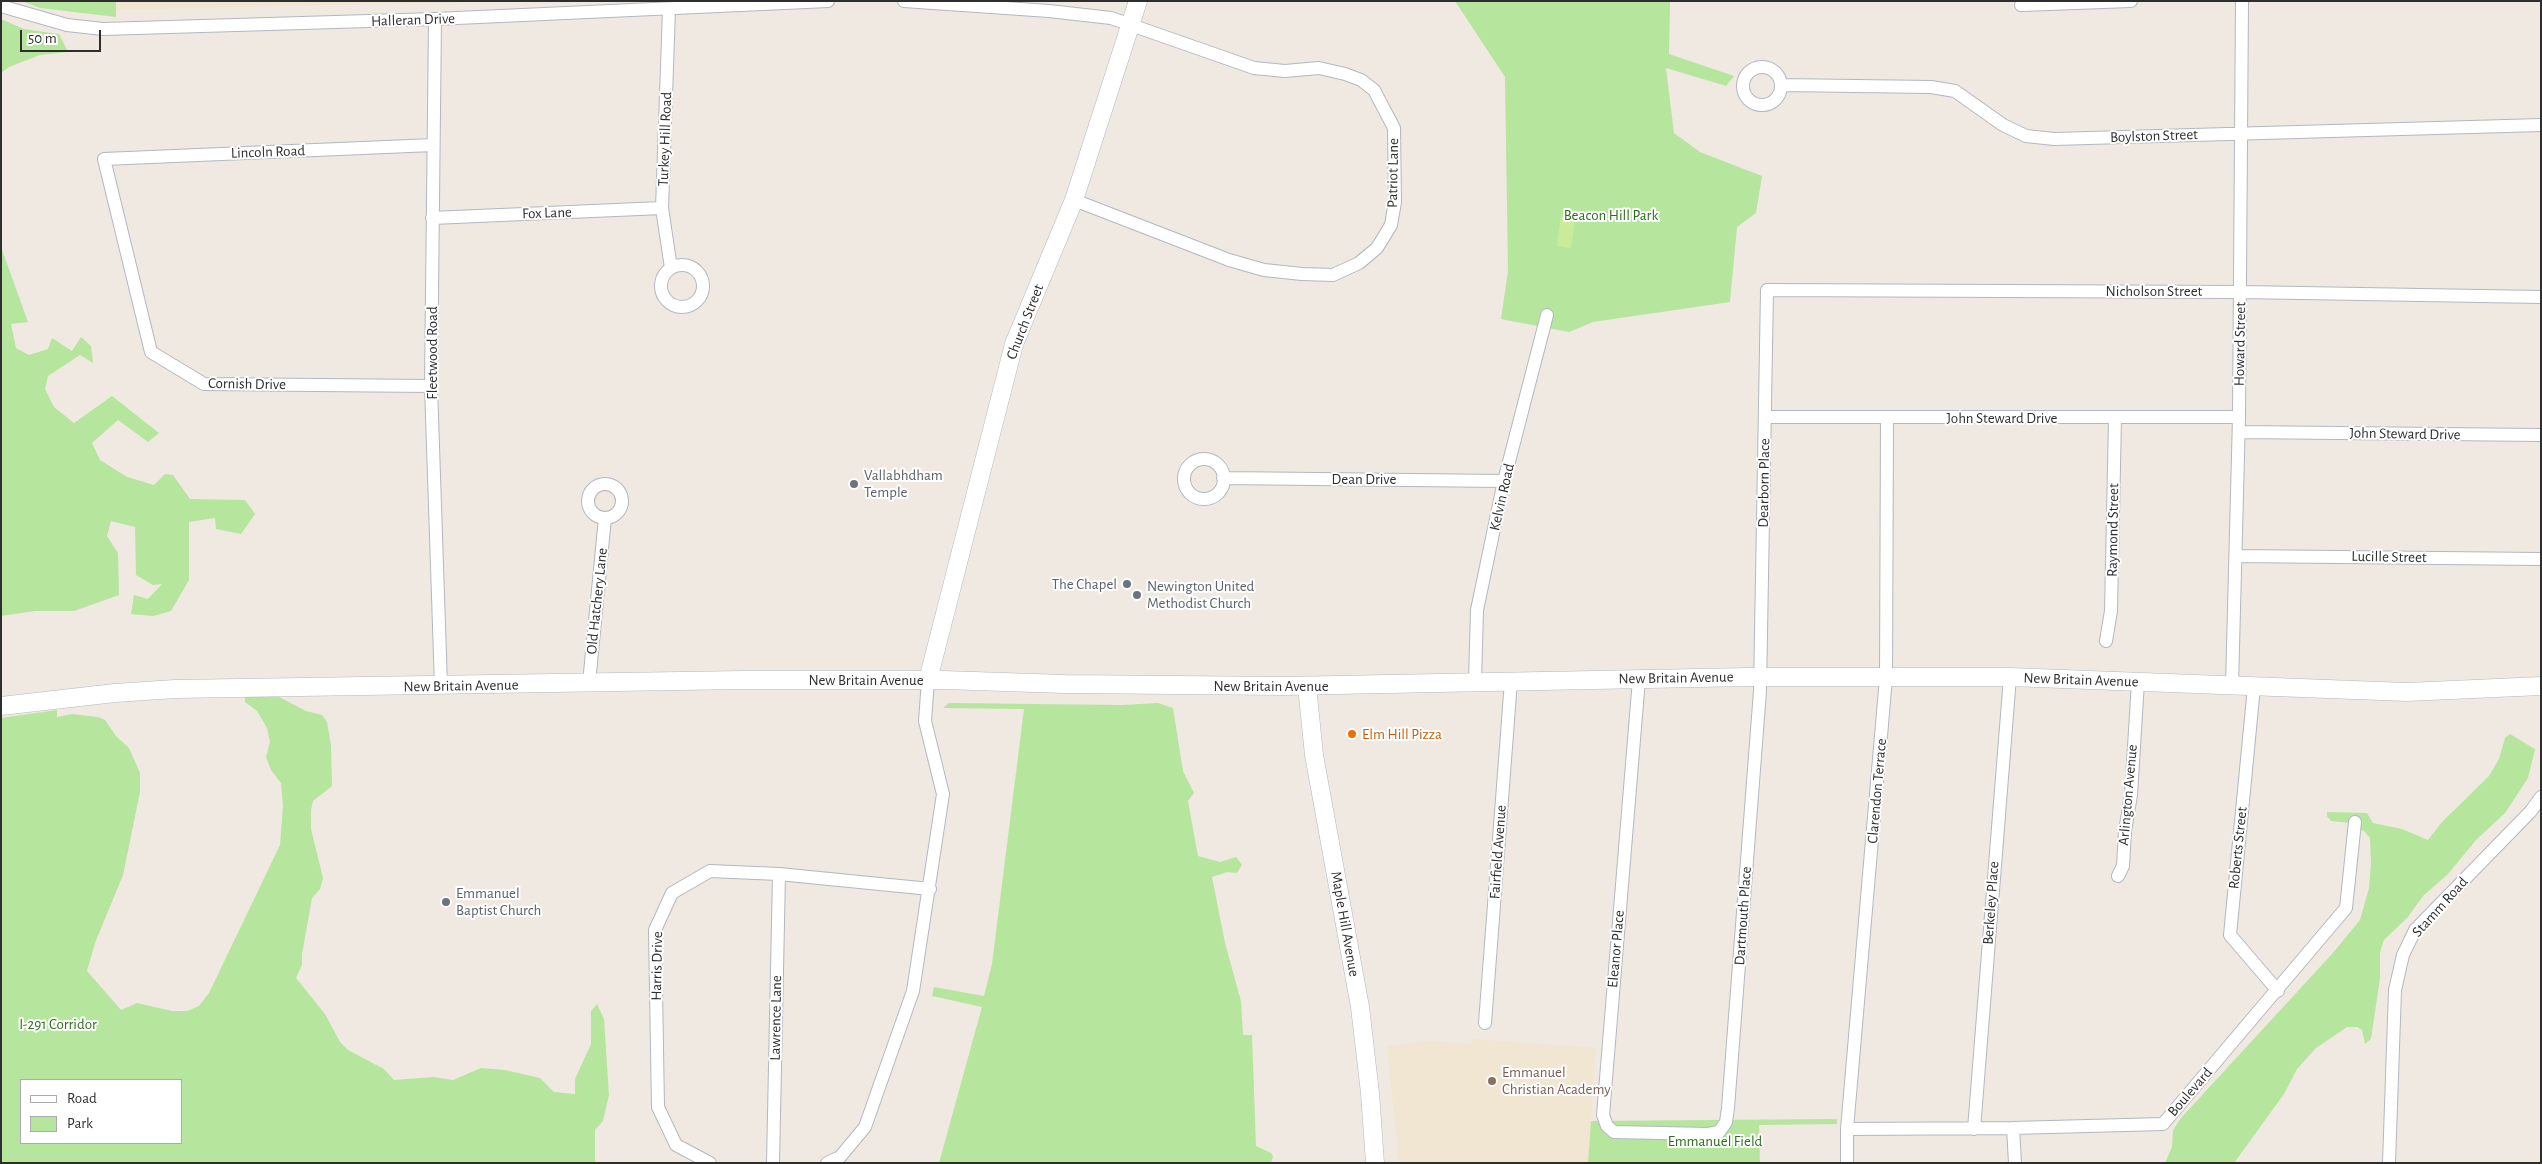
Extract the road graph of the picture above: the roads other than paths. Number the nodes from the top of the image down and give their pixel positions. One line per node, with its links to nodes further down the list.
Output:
1 (828, 1): 8 (street, Halleran Drive)
2 (904, 1): 10 (street)
3 (1138, 1): 10 (main road, Church Street)
4 (2131, 1): 6 (street)
5 (2242, 1): 13 (street, Howard Street)
6 (2021, 5)
7 (1, 6): 9 (street, Halleran Drive)
8 (669, 10): 9 (street, Halleran Drive); 17 (street, Turkey Hill Road)
9 (435, 20): 14 (street, Fleetwood Road)
10 (1131, 26): 16 (main road, Church Street); 16 (street, Patriot Lane)
11 (1781, 85): 13 (street, Boylston Street)
12 (2541, 125): 13 (street, Boylston Street)
13 (2240, 133): 21 (street, Howard Street)
14 (433, 145): 15 (street, Lincoln Road); 18 (street, Fleetwood Road)
15 (104, 159): 24 (street, Cornish Drive)
16 (1074, 200): 41 (main road, Church Street)
17 (662, 208): 18 (street, Fox Lane); 19 (street, Turkey Hill Road)
18 (432, 218): 24 (street, Fleetwood Road)
19 (671, 268)
20 (1767, 290): 21 (street, Nicholson Street); 25 (street, Dearborn Place)
21 (2241, 292): 22 (street, Nicholson Street); 26 (street, Howard Street)
22 (2541, 297)
23 (1547, 316): 32 (street, Kelvin Road)
24 (431, 386): 46 (street, Fleetwood Road)
25 (1765, 417): 27 (street, John Steward Drive); 37 (street, Dearborn Place)
26 (2239, 417): 28 (street, John Steward Drive); 29 (street, Howard Street)
27 (1888, 418): 28 (street, John Steward Drive); 39 (street, Clarendon Terrace)
28 (2115, 418): 36 (street, Raymond Street)
29 (2238, 432): 30 (street, John Steward Drive); 34 (street, Howard Street)
30 (2541, 435)
31 (1223, 478): 32 (street, Dean Drive)
32 (1504, 481): 42 (street, Kelvin Road)
33 (605, 518): 45 (street, Old Hatchery Lane)
34 (2237, 556): 35 (street, Lucille Street); 48 (street, Howard Street)
35 (2541, 558)
36 (2106, 641)
37 (1761, 677): 39 (main road, New Britain Avenue); 40 (main road, New Britain Avenue); 62 (street, Dartmouth Place)
38 (2010, 677): 39 (main road, New Britain Avenue); 44 (main road, New Britain Avenue); 61 (street, Berkeley Place)
39 (1886, 678): 60 (street, Clarendon Terrace)
40 (1639, 679): 43 (main road, New Britain Avenue); 62 (street, Eleanor Place)
41 (928, 680): 45 (main road, New Britain Avenue); 47 (main road, New Britain Avenue); 56 (street)
42 (1475, 681): 43 (main road, New Britain Avenue); 47 (main road, New Britain Avenue)
43 (1511, 681): 58 (street, Fairfield Avenue)
44 (2138, 682): 48 (main road, New Britain Avenue); 55 (street, Arlington Avenue)
45 (589, 683): 46 (main road, New Britain Avenue)
46 (441, 686): 51 (main road, New Britain Avenue)
47 (1307, 686): 66 (main road, Maple Hill Avenue)
48 (2232, 686): 50 (main road, New Britain Avenue)
49 (2541, 686): 50 (main road, New Britain Avenue)
50 (2254, 687): 57 (street, Roberts Street)
51 (1, 706)
52 (2541, 797): 69 (street, Stamm Road)
53 (2355, 822): 57 (street, Boulevard)
54 (779, 874): 56 (street, Harris Drive); 63 (street, Harris Drive); 64 (street, Lawrence Lane)
55 (2118, 876)
56 (930, 890): 65 (street)
57 (2278, 991): 59 (street, Boulevard)
58 (1485, 1023)
59 (2013, 1128): 61 (street, Boulevard); 68 (street)
60 (1847, 1129): 61 (street, Boulevard); 67 (street, Clarendon Terrace)
61 (1974, 1129)
62 (1697, 1134)
63 (710, 1163)
64 (773, 1163)
65 (827, 1163)
66 (1375, 1163)
67 (1847, 1163)
68 (2015, 1163)
69 (2389, 1163)

